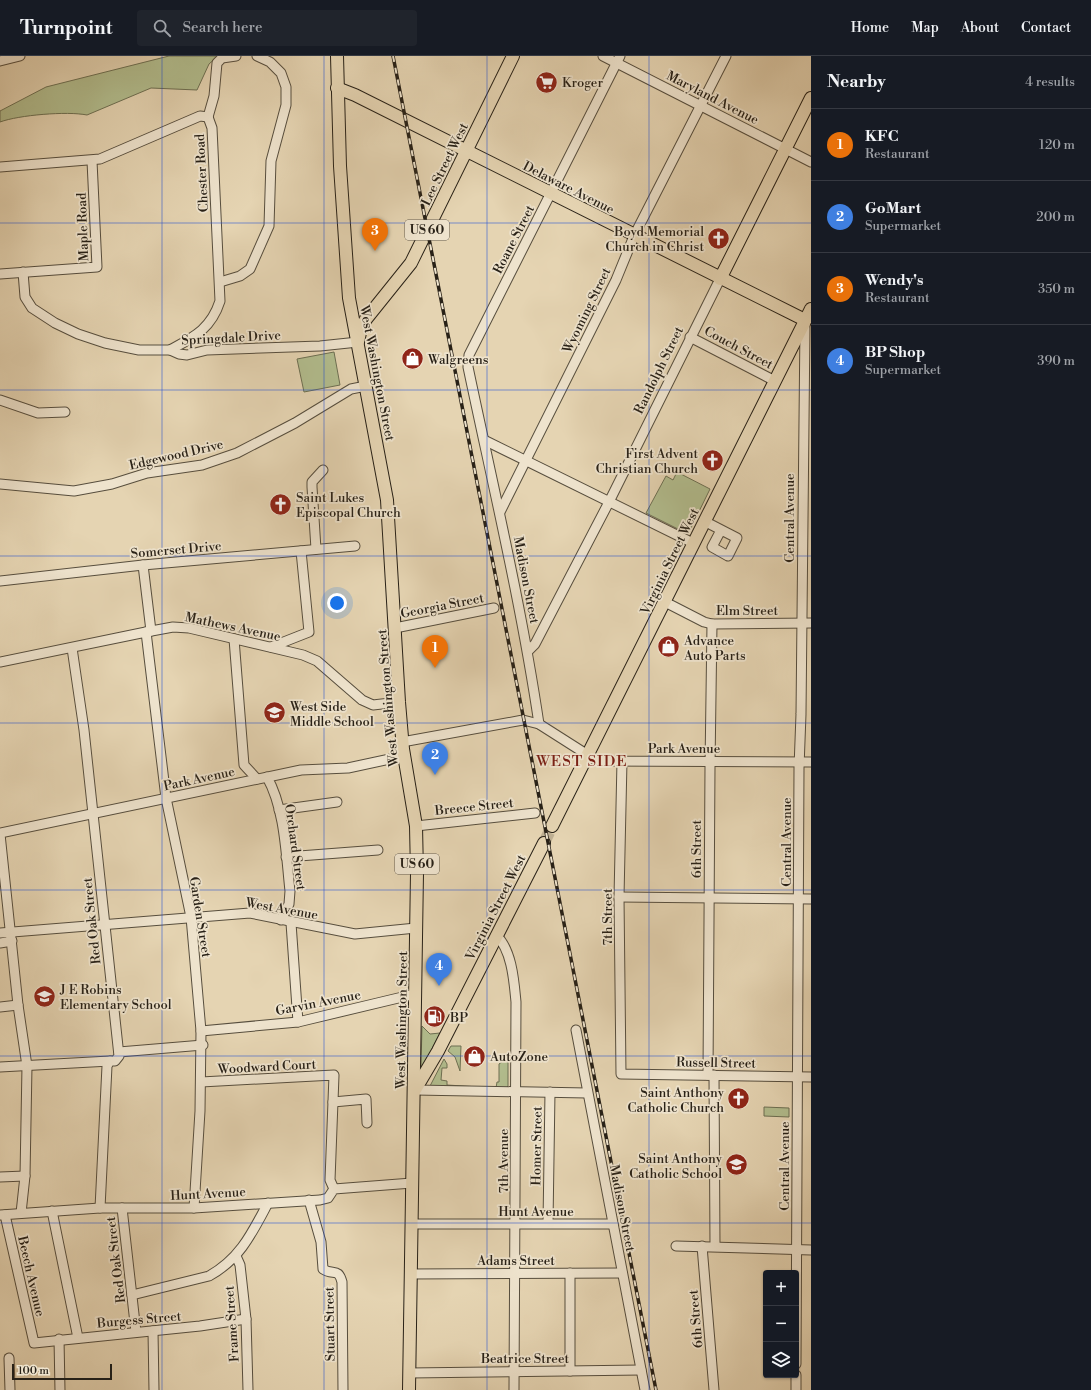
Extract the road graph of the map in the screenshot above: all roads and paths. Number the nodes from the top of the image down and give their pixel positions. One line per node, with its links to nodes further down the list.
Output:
1 (20, 56): 9 (street)
2 (236, 56): 13 (street)
3 (257, 56): 25 (street)
4 (336, 56): 10 (main road, West Washington Street / US 60)
5 (513, 56): 15 (main road, Lee Street West / US 60)
6 (603, 56): 8 (street, Maryland Avenue)
7 (726, 56): 12 (street, Wyoming Street)
8 (618, 59): 12 (street, Maryland Avenue); 19 (street, Roane Street)
9 (0, 61)
10 (337, 88): 15 (main road, Delaware Avenue); 21 (main road, West Washington Street / US 60)
11 (811, 98): 14 (main road, Randolph Street)
12 (702, 106): 14 (street, Maryland Avenue); 20 (street, Wyoming Street)
13 (208, 117): 16 (street, Chester Road); 25 (street, Chester Road)
14 (786, 149): 17 (street, Maryland Avenue); 24 (main road, Randolph Street)
15 (465, 151): 19 (main road, Delaware Avenue); 26 (main road, Lee Street West / US 60)
16 (92, 161): 18 (street, Chester Road); 22 (street, Maple Road)
17 (811, 162)
18 (0, 166)
19 (551, 194): 20 (main road, Delaware Avenue); 36 (street, Roane Street)
20 (634, 236): 24 (main road, Delaware Avenue); 38 (street, Wyoming Street)
21 (348, 270): 26 (main road); 30 (main road, West Washington Street / US 60)
22 (23, 272): 23 (street, Maple Road); 31 (street, Springdale Drive)
23 (0, 274)
24 (720, 278): 28 (main road, Delaware Avenue); 29 (street, Randolph Street)
25 (220, 282): 31 (street, Chester Road)
26 (379, 302): 30 (main road, Lee Street West / US 60)
27 (811, 309): 28 (main road, Virginia Street West)
28 (808, 320): 32 (main road, Virginia Street West); 37 (street, Central Avenue)
29 (690, 337): 32 (street, Couch Street); 41 (street, Randolph Street)
30 (358, 342): 31 (street, Springdale Drive); 33 (main road, West Washington Street / US 60)
31 (170, 350)
32 (775, 381): 43 (main road, Virginia Street West)
33 (366, 386): 40 (street, Edgewood Drive); 56 (main road, West Washington Street / US 60)
34 (0, 400): 35 (street)
35 (65, 412)
36 (486, 441): 38 (street); 42 (street, Madison Street)
37 (807, 459): 53 (street, Central Avenue)
38 (526, 460): 41 (street); 42 (street, Wyoming Street)
39 (323, 470): 47 (street)
40 (0, 484)
41 (609, 502): 45 (street); 61 (street, Randolph Street)
42 (500, 512): 61 (street, Madison Street)
43 (704, 521): 44 (street); 45 (main road, Virginia Street West)
44 (721, 530)
45 (693, 543): 51 (main road, Virginia Street West)
46 (355, 546): 47 (street, Somerset Drive)
47 (316, 549): 48 (street, Somerset Drive)
48 (301, 551): 49 (street, Somerset Drive); 59 (street)
49 (143, 565): 50 (street, Somerset Drive); 57 (street, Garden Street)
50 (0, 581)
51 (665, 602): 55 (street, Elm Street); 66 (main road, Virginia Street West)
52 (494, 608): 56 (street, Georgia Street)
53 (801, 623): 54 (street, Elm Street); 55 (street, Elm Street); 70 (street, Central Avenue)
54 (811, 623)
55 (712, 624): 69 (street, 6th Street)
56 (395, 628): 63 (main road, West Washington Street / US 60)
57 (148, 631): 58 (street, Mathews Avenue); 60 (street, Mathews Avenue); 74 (street, Garden Street)
58 (234, 640): 59 (street, Mathews Avenue); 73 (street)
59 (271, 647): 63 (street, Mathews Avenue)
60 (72, 648): 62 (street, Mathews Avenue); 78 (street, Red Oak Street)
61 (528, 652): 64 (street, Madison Street)
62 (0, 662)
63 (399, 702): 65 (main road, West Washington Street / US 60)
64 (539, 724): 65 (street, Park Avenue); 66 (street, Park Avenue)
65 (402, 742): 67 (main road, West Washington Street / US 60)
66 (588, 754): 68 (street, Park Avenue); 80 (main road, Virginia Street West)
67 (404, 756): 72 (street, Park Avenue); 79 (main road, West Washington Street / US 60)
68 (622, 761): 69 (street, Park Avenue); 85 (street, 7th Street)
69 (710, 761): 70 (street, Park Avenue); 86 (street, 6th Street)
70 (799, 762): 71 (street, Park Avenue); 87 (street, Central Avenue)
71 (811, 762)
72 (267, 777): 73 (street, Park Avenue); 76 (street, Orchard Street)
73 (257, 779): 74 (street, Park Avenue)
74 (166, 798): 78 (street, Park Avenue); 89 (street, Garden Street)
75 (337, 802): 76 (street)
76 (279, 810): 84 (street, Orchard Street)
77 (535, 813): 79 (street, Breece Street)
78 (93, 814): 81 (street, Park Avenue); 92 (street, Red Oak Street)
79 (416, 826): 93 (main road, West Washington Street / US 60)
80 (552, 826)
81 (0, 834): 96 (street)
82 (544, 843): 95 (main road, Virginia Street West)
83 (378, 850): 84 (street)
84 (286, 856): 90 (street, Orchard Street)
85 (619, 897): 86 (street); 109 (street, 7th Street)
86 (709, 898): 87 (street); 110 (street, 6th Street)
87 (799, 899): 88 (street); 111 (street, Central Avenue)
88 (811, 899)
89 (191, 917): 90 (street, West Avenue); 92 (street, West Avenue); 103 (street, Garden Street)
90 (281, 920): 91 (street, West Avenue)
91 (292, 922): 93 (street, West Avenue); 101 (street)
92 (104, 924): 96 (street, West Avenue); 105 (street, Red Oak Street)
93 (416, 928): 98 (main road, West Washington Street / US 60)
94 (0, 933): 96 (street, West Avenue)
95 (496, 935): 114 (main road, Virginia Street West); 115 (street, 7th Avenue)
96 (11, 937): 97 (street); 99 (street)
97 (0, 943)
98 (415, 994): 101 (street, Garvin Avenue); 114 (main road, West Washington Street / US 60)
99 (18, 1005): 100 (street); 107 (street)
100 (0, 1007)
101 (298, 1022): 103 (street, Garvin Avenue)
102 (576, 1030): 117 (street, Madison Street)
103 (202, 1031): 104 (street, Garden Street)
104 (202, 1044): 105 (street); 113 (street, Garden Street)
105 (119, 1052): 106 (street)
106 (110, 1061): 107 (street); 126 (street, Red Oak Street)
107 (27, 1066): 108 (street); 120 (street)
108 (0, 1067)
109 (621, 1074): 110 (street, Russell Street)
110 (711, 1074): 111 (street, Russell Street); 138 (street, 6th Street)
111 (797, 1076): 112 (street, Russell Street); 139 (street, Central Avenue)
112 (811, 1077)
113 (201, 1082): 118 (street, Woodward Court); 128 (street, Garden Street)
114 (415, 1090): 115 (street); 122 (main road, West Washington Street / US 60)
115 (515, 1092): 116 (street); 134 (street, 7th Avenue)
116 (550, 1092): 117 (street); 132 (street, Homer Street)
117 (587, 1093): 135 (street, Madison Street)
118 (333, 1102): 119 (street); 123 (street)
119 (368, 1123)
120 (25, 1176): 121 (street); 130 (street)
121 (0, 1177)
122 (412, 1183): 123 (street, Hunt Avenue); 133 (main road, West Washington Street / US 60)
123 (334, 1189): 124 (street, Hunt Avenue)
124 (309, 1200): 125 (street, Hunt Avenue); 164 (street, Stuart Street)
125 (268, 1203): 128 (street, Hunt Avenue); 141 (street)
126 (100, 1208): 127 (street, Hunt Avenue); 129 (street, Hunt Avenue)
127 (122, 1208): 128 (street, Hunt Avenue); 146 (street, Red Oak Street)
128 (194, 1208)
129 (52, 1211): 130 (street, Hunt Avenue); 150 (street)
130 (21, 1213): 131 (street, Hunt Avenue)
131 (2, 1215): 153 (street, Beech Avenue)
132 (548, 1223): 134 (street, Hunt Avenue); 135 (street, Hunt Avenue)
133 (411, 1224): 134 (street, Hunt Avenue); 145 (main road, West Washington Street / US 60)
134 (516, 1224): 142 (street, 7th Avenue)
135 (613, 1224): 144 (street, Madison Street)
136 (676, 1246): 137 (street)
137 (702, 1246): 138 (street); 168 (street, 6th Street)
138 (715, 1246): 139 (street)
139 (797, 1249): 140 (street); 152 (street, Central Avenue)
140 (811, 1250)
141 (236, 1256): 146 (street); 147 (street, Frame Street)
142 (514, 1273): 143 (street, Adams Street); 145 (street, Adams Street); 156 (street, 7th Avenue)
143 (570, 1273): 144 (street, Adams Street); 157 (street)
144 (622, 1273): 155 (street, Madison Street)
145 (410, 1274): 158 (main road, West Washington Street / US 60)
146 (132, 1296): 149 (street, Red Oak Street)
147 (246, 1319): 148 (street, Burgess Street); 163 (street, Frame Street)
148 (153, 1331): 149 (street, Burgess Street); 162 (street)
149 (136, 1332): 150 (street, Burgess Street)
150 (78, 1338): 151 (street, Burgess Street)
151 (60, 1339): 153 (street, Burgess Street); 161 (street)
152 (796, 1342)
153 (34, 1343)
154 (9, 1358): 160 (street)
155 (641, 1370): 157 (street, Beatrice Street); 167 (street, Madison Street)
156 (514, 1371): 157 (street, Beatrice Street); 158 (street, Beatrice Street); 166 (street, 7th Avenue)
157 (570, 1371)
158 (409, 1373): 165 (main road, West Washington Street / US 60)
159 (796, 1378): 169 (street)
160 (10, 1390)
161 (60, 1390)
162 (154, 1390)
163 (248, 1390)
164 (343, 1390)
165 (409, 1390)
166 (514, 1390)
167 (645, 1390)
168 (714, 1390)
169 (796, 1390)

